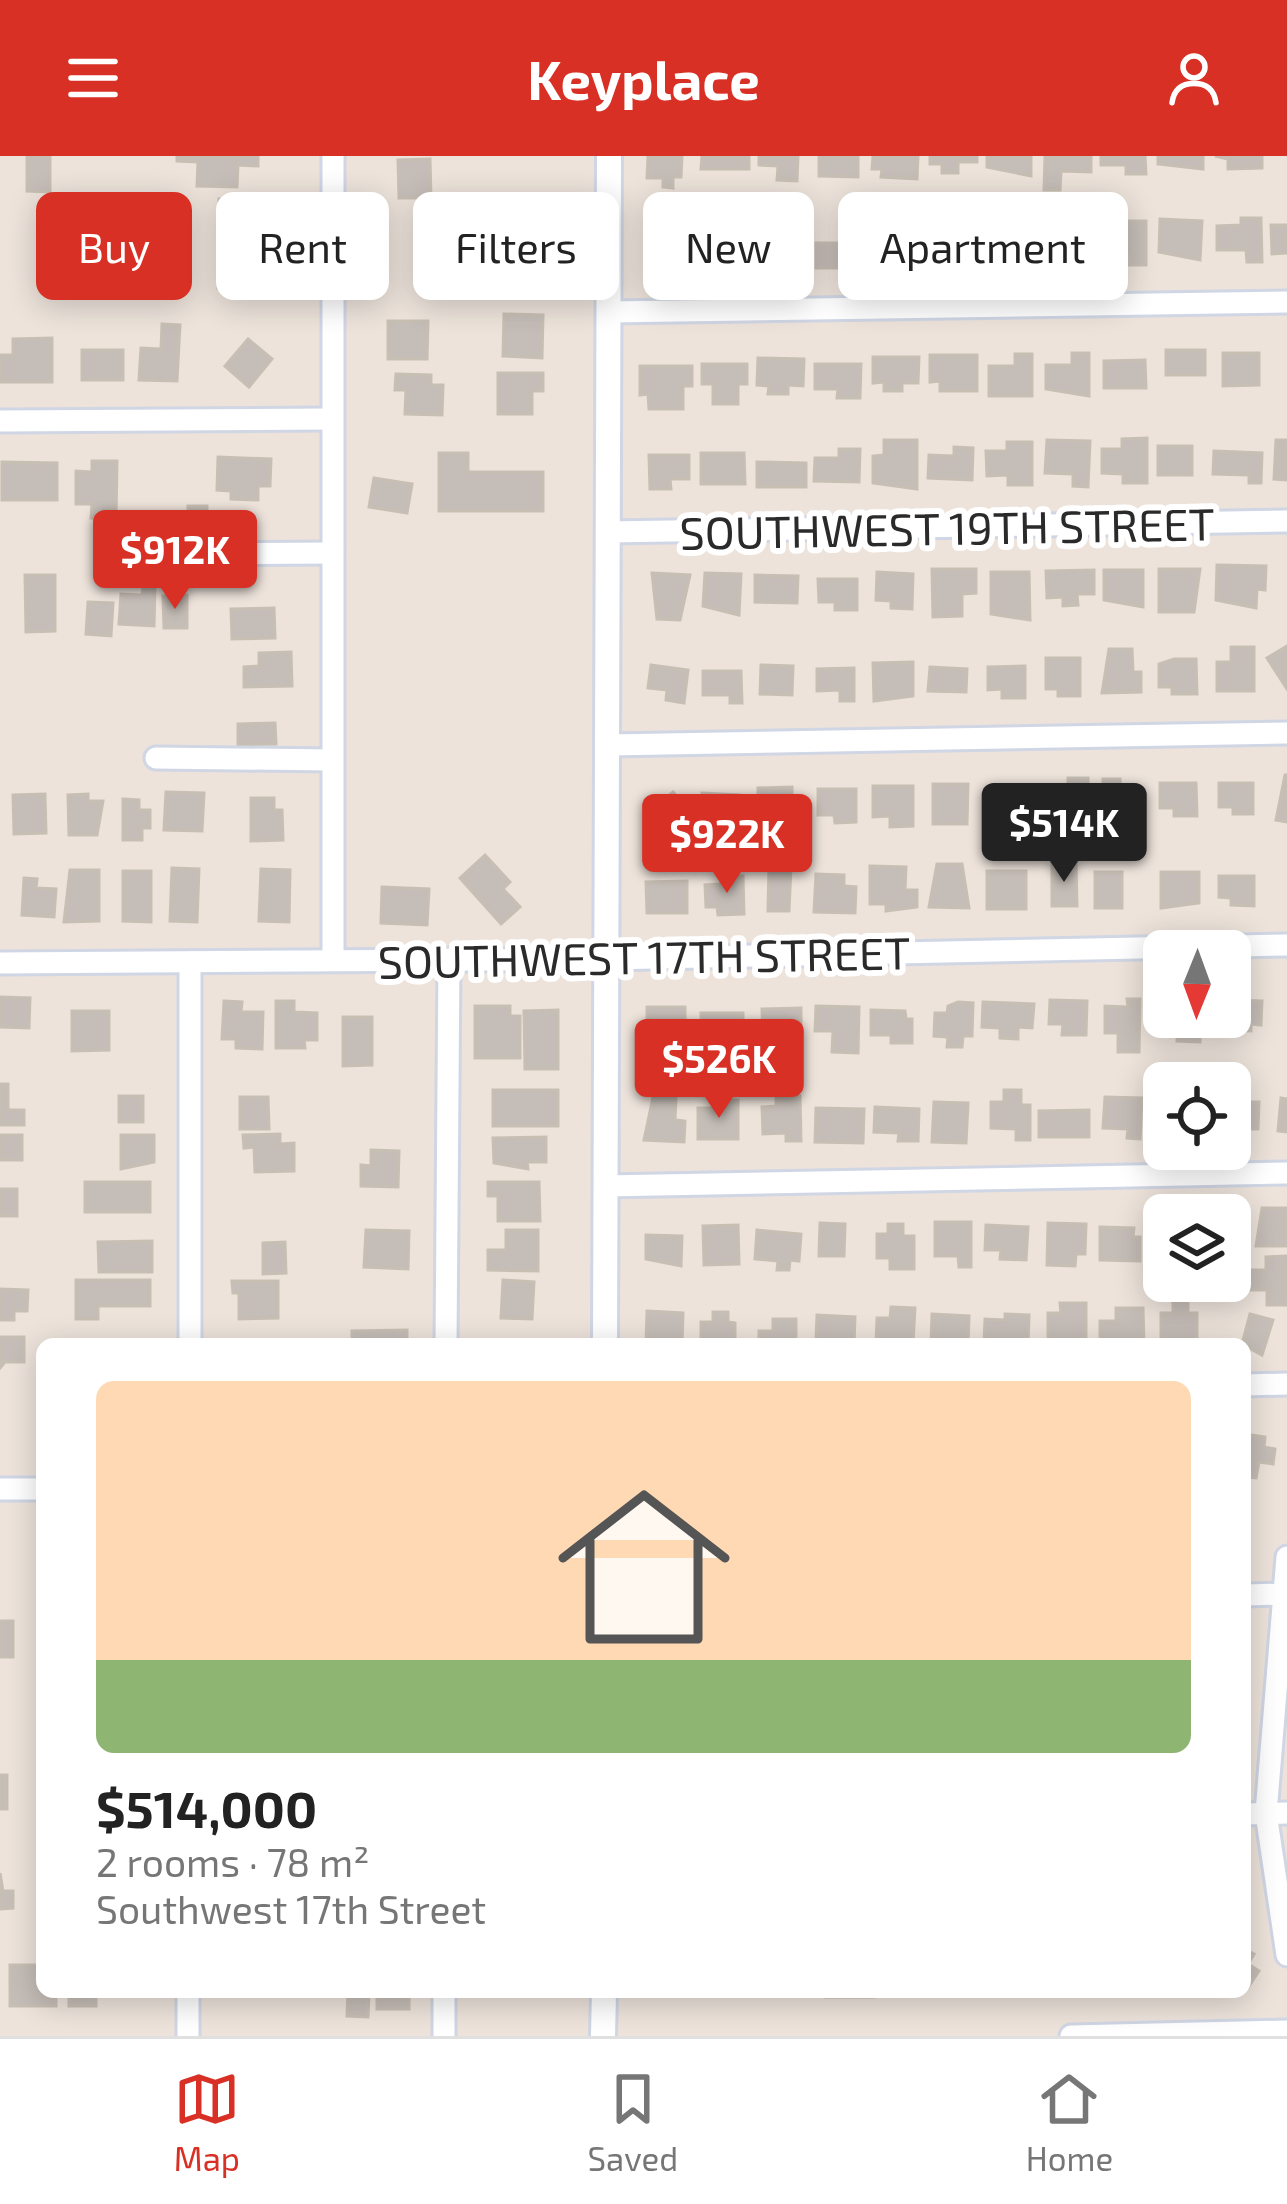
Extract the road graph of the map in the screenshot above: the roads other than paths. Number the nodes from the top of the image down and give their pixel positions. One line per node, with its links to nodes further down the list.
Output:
1 (333, 156): 5 (street)
2 (609, 156): 4 (street)
3 (1287, 302): 4 (street)
4 (608, 312): 8 (street)
5 (331, 418): 6 (street); 9 (street)
6 (0, 421)
7 (1287, 521): 8 (street, SOUTHWEST 19TH STREET)
8 (608, 532): 12 (street)
9 (332, 553): 10 (street); 14 (street)
10 (199, 554)
11 (1287, 733): 12 (street)
12 (608, 745): 16 (street)
13 (156, 758): 14 (street)
14 (332, 760): 17 (street)
15 (1287, 945): 16 (street, SOUTHWEST 17TH STREET)
16 (606, 958): 18 (street, SOUTHWEST 17TH STREET); 22 (street)
17 (333, 959): 18 (street, SOUTHWEST 17TH STREET); 19 (street, SOUTHWEST 17TH STREET)
18 (449, 959): 24 (street)
19 (190, 962): 20 (street, SOUTHWEST 17TH STREET); 23 (street)
20 (0, 963)
21 (1287, 1173): 22 (street)
22 (605, 1186): 25 (street)
23 (190, 1338)
24 (446, 1338)
25 (605, 1338)
26 (1287, 1384): 27 (street)
27 (1251, 1385)
28 (0, 1489): 29 (street)
29 (36, 1489)
30 (1287, 1556): 31 (street)
31 (1284, 1594): 32 (street); 33 (street)
32 (1251, 1595)
33 (1266, 1813): 34 (street)
34 (1287, 1955)
35 (188, 1998): 39 (street)
36 (444, 1998): 40 (street)
37 (604, 1998): 41 (street)
38 (1287, 2031): 43 (street)
39 (188, 2036)
40 (444, 2036)
41 (603, 2036)
42 (1072, 2036): 43 (street)
43 (1099, 2036)

